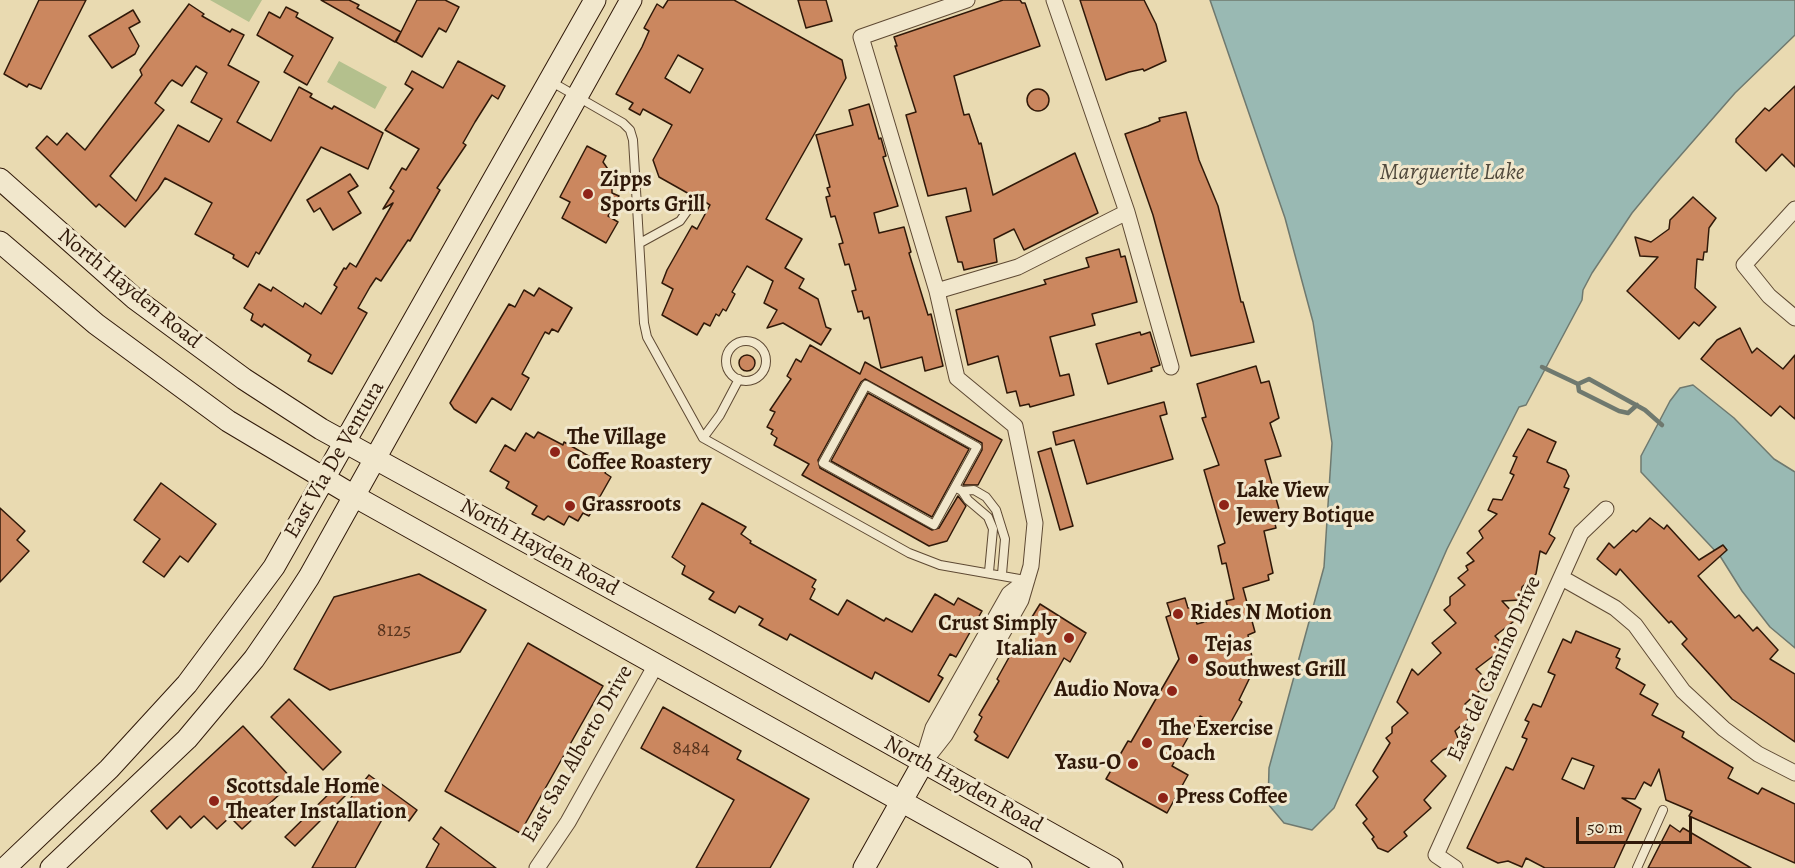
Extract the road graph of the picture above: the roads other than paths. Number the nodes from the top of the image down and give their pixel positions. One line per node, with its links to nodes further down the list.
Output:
1 (595, 0): 5 (main road, East Via De Ventura)
2 (631, 0): 6 (main road, East Via De Ventura)
3 (967, 0): 13 (street)
4 (1054, 0): 10 (street)
5 (550, 81): 6 (lane); 18 (main road, East Via De Ventura)
6 (577, 97): 12 (lane); 19 (main road, East Via De Ventura)
7 (0, 179): 18 (main road, North Hayden Road)
8 (697, 196): 12 (lane)
9 (1795, 209): 14 (street)
10 (1126, 212): 13 (street); 15 (street)
11 (0, 242): 20 (main road, North Hayden Road)
12 (640, 243): 17 (lane)
13 (937, 291): 27 (street)
14 (1795, 318)
15 (1171, 368)
16 (739, 379): 16 (lane); 17 (lane)
17 (703, 438): 24 (lane)
18 (345, 442): 19 (main road, North Hayden Road); 20 (main road, East Via De Ventura)
19 (375, 458): 22 (main road, East Via De Ventura); 29 (main road, North Hayden Road)
20 (325, 479): 22 (main road, North Hayden Road); 33 (main road, East Via De Ventura)
21 (958, 489): 21 (lane); 24 (lane); 25 (lane)
22 (354, 496): 28 (main road, North Hayden Road); 34 (main road, East Via De Ventura)
23 (1606, 509): 26 (street, East del Camino Drive)
24 (989, 572): 25 (lane)
25 (1002, 574): 27 (lane)
26 (1562, 578): 30 (street); 39 (street, East del Camino Drive)
27 (1027, 580): 29 (street)
28 (657, 663): 31 (main road, North Hayden Road); 35 (street, East San Alberto Drive)
29 (923, 763): 31 (main road); 38 (main road, North Hayden Road)
30 (1795, 773)
31 (902, 802): 36 (main road); 37 (main road, North Hayden Road)
32 (1663, 810): 40 (lane)
33 (4, 868)
34 (51, 868)
35 (537, 868)
36 (864, 868)
37 (1021, 868)
38 (1112, 868)
39 (1455, 868)
40 (1637, 868)

